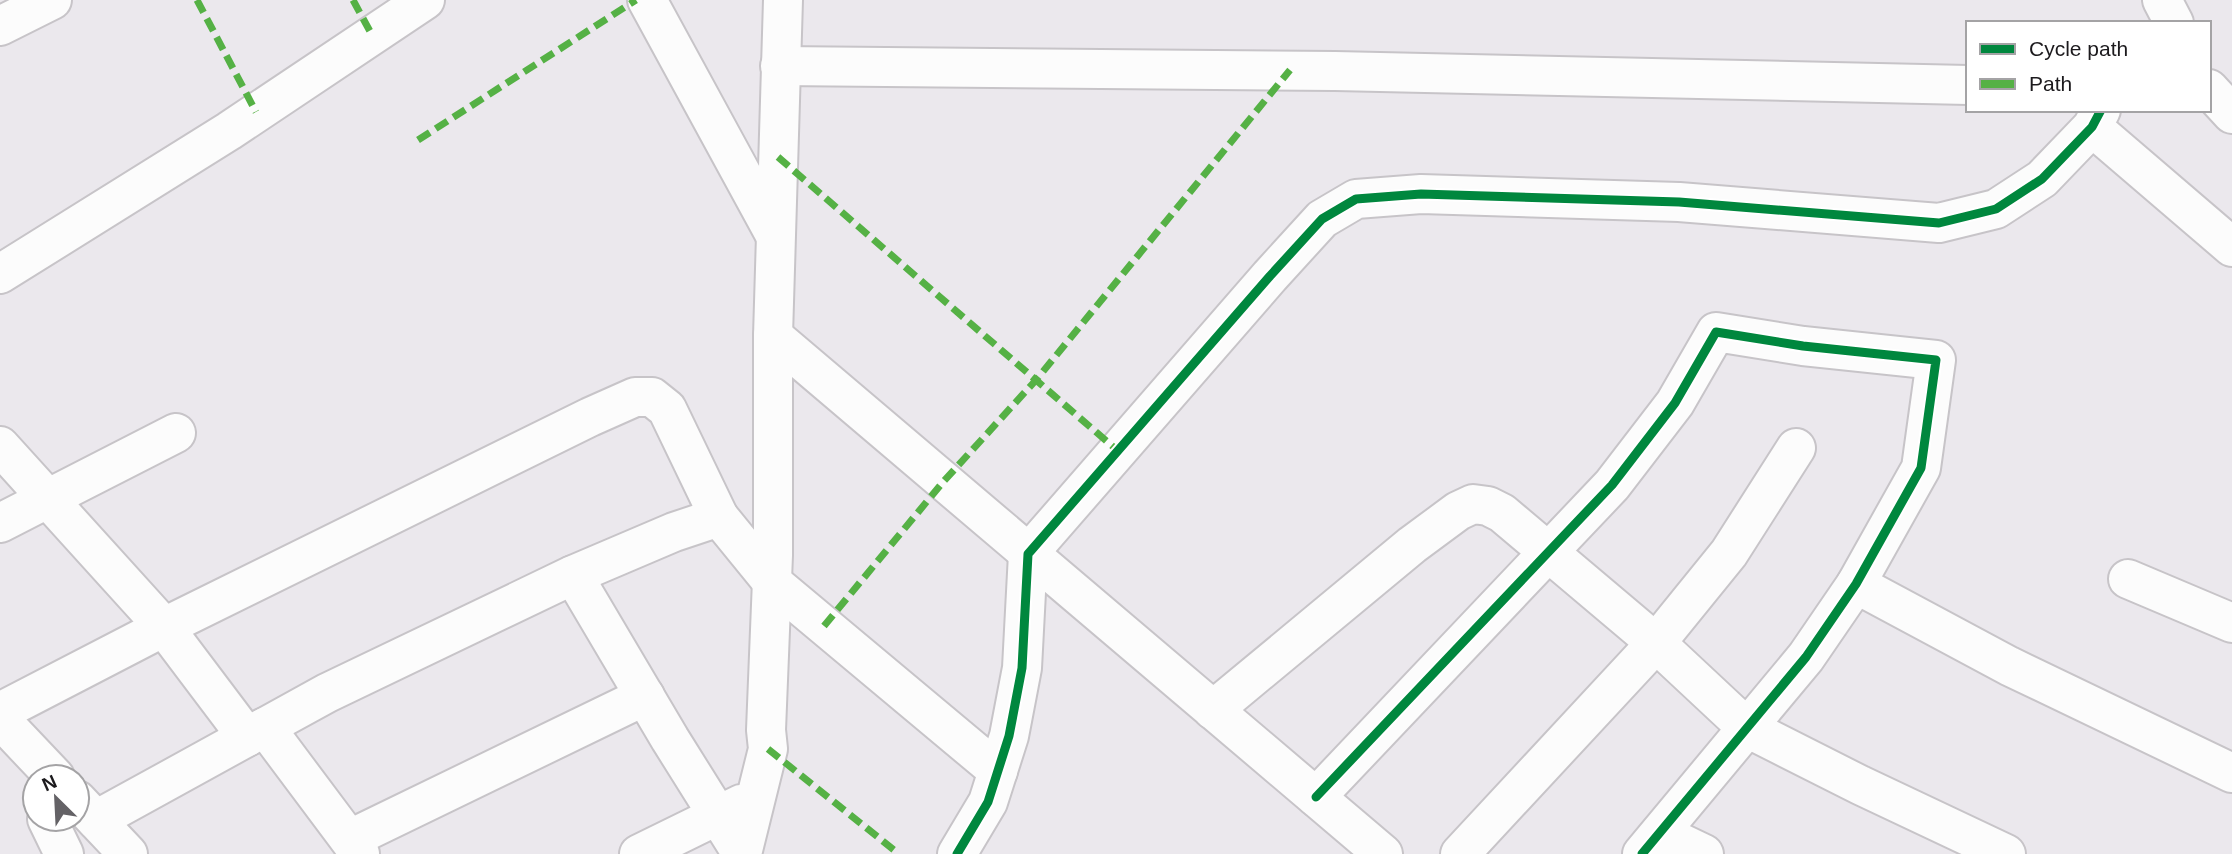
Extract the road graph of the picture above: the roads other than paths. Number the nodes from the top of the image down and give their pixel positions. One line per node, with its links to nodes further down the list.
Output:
1 (52, 0): 9 (street)
2 (425, 0): 17 (street)
3 (647, 0): 15 (street)
4 (783, 0): 10 (street)
5 (2157, 0): 7 (street)
6 (2162, 0): 8 (street)
7 (2147, 21)
8 (2173, 21)
9 (0, 26)
10 (780, 66): 11 (street); 15 (street)
11 (1966, 85)
12 (2211, 91): 13 (street)
13 (2232, 114)
14 (2097, 118): 16 (street); 26 (street)
15 (776, 237): 18 (street)
16 (2232, 247)
17 (0, 274)
18 (773, 336): 26 (street); 29 (street)
19 (176, 433): 22 (street)
20 (0, 446): 22 (street)
21 (1797, 448): 33 (street)
22 (48, 499): 24 (street); 32 (street)
23 (719, 517): 27 (street); 29 (street); 32 (street)
24 (0, 523)
25 (1548, 553): 30 (street); 33 (street); 35 (street); 44 (street)
26 (1028, 554): 35 (street); 42 (street)
27 (573, 575): 34 (street); 39 (street)
28 (2128, 579): 31 (street)
29 (772, 582): 42 (street); 45 (street)
30 (1856, 584): 38 (street); 43 (street)
31 (2232, 623)
32 (164, 627): 36 (street); 39 (street)
33 (1656, 643): 38 (street); 58 (street)
34 (645, 696): 48 (street); 51 (street)
35 (1213, 710): 44 (street)
36 (0, 712)
37 (0, 721): 40 (street); 41 (street)
38 (1747, 727): 50 (street); 60 (street)
39 (256, 732): 46 (street); 51 (street)
40 (41, 763)
41 (21, 765)
42 (998, 771): 56 (street)
43 (2232, 773)
44 (1316, 797): 57 (street)
45 (755, 798): 48 (street); 55 (street)
46 (91, 808)
47 (91, 814): 53 (street)
48 (717, 815): 54 (street); 55 (street)
49 (54, 833): 52 (street)
50 (1651, 843): 59 (street)
51 (355, 846)
52 (64, 854)
53 (128, 854)
54 (639, 854)
55 (742, 854)
56 (957, 854)
57 (1383, 854)
58 (1460, 854)
59 (1704, 854)
60 (2006, 854)

